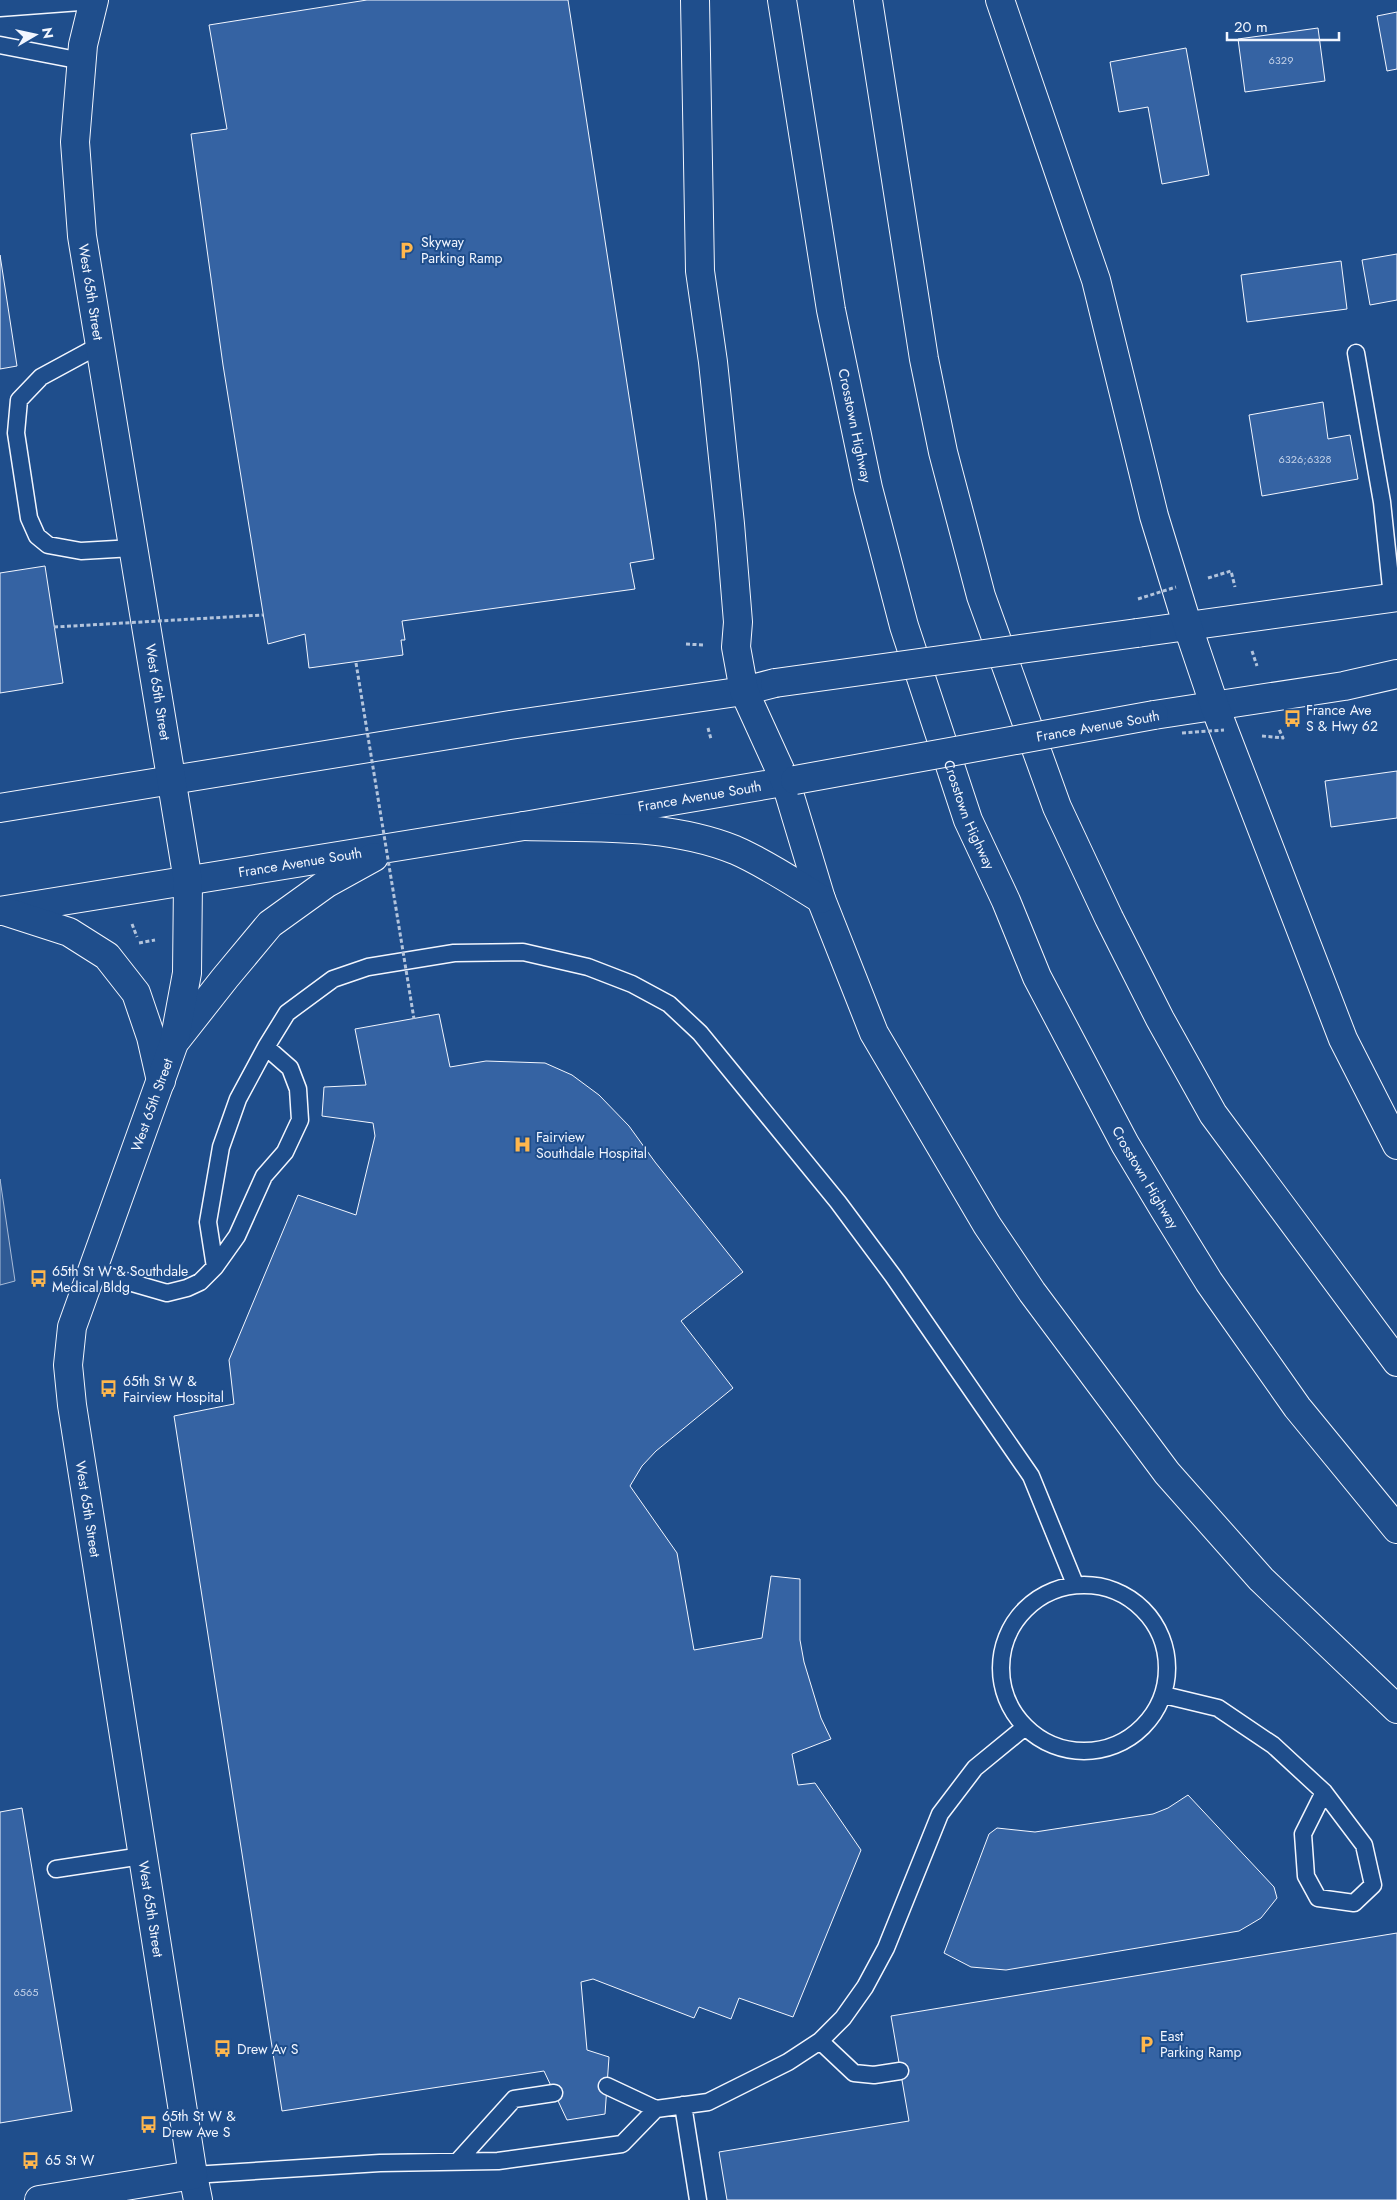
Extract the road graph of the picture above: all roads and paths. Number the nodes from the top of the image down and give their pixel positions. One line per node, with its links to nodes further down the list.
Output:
1 (94, 0): 6 (lane); 8 (main road, West 65th Street)
2 (694, 0): 20 (main road)
3 (782, 0): 42 (main road, Crosstown Highway)
4 (868, 0): 41 (main road)
5 (1000, 0): 16 (main road)
6 (0, 8)
7 (0, 45): 8 (lane)
8 (82, 61): 9 (main road, West 65th Street)
9 (100, 345): 11 (main road, West 65th Street); 11 (lane)
10 (1356, 354): 13 (lane)
11 (133, 548): 24 (main road, West 65th Street)
12 (1231, 571): 15 (path)
13 (1394, 597): 15 (main road)
14 (263, 615): 17 (path, bridge)
15 (1244, 618): 16 (main road); 21 (path)
16 (1188, 627): 20 (main road, bridge); 22 (main road)
17 (54, 628)
18 (356, 663): 34 (path, bridge)
19 (1397, 674): 21 (main road, France Avenue South)
20 (744, 691): 24 (main road); 25 (main road)
21 (1268, 698): 22 (main road, France Avenue South); 23 (path)
22 (1215, 707): 25 (main road, France Avenue South, bridge); 38 (main road)
23 (1283, 738)
24 (172, 779): 26 (main road); 29 (main road, West 65th Street)
25 (791, 781): 27 (main road, France Avenue South); 30 (main road)
26 (0, 808)
27 (524, 826): 28 (main road, France Avenue South); 30 (main road)
28 (391, 848): 29 (main road, France Avenue South); 35 (main road)
29 (188, 881): 31 (main road, France Avenue South); 35 (main road, West 65th Street)
30 (821, 899): 45 (main road)
31 (0, 911): 37 (main road)
32 (129, 916): 33 (path)
33 (162, 938)
34 (414, 1019)
35 (174, 1043): 37 (main road, West 65th Street)
36 (266, 1047): 39 (lane); 39 (lane); 43 (lane)
37 (161, 1081): 40 (main road, West 65th Street)
38 (1397, 1145)
39 (215, 1267): 40 (lane)
40 (91, 1271): 48 (main road, West 65th Street)
41 (1397, 1362)
42 (1397, 1529)
43 (1075, 1584): 44 (lane); 46 (lane)
44 (1164, 1695): 46 (lane); 47 (lane)
45 (1397, 1709)
46 (1025, 1727): 50 (lane)
47 (1324, 1792): 47 (lane)
48 (142, 1856): 49 (lane); 57 (main road, West 65th Street)
49 (56, 1869)
50 (820, 2041): 51 (lane); 54 (lane)
51 (900, 2071)
52 (607, 2086): 55 (lane)
53 (554, 2093): 56 (lane)
54 (683, 2105): 55 (lane); 59 (lane)
55 (656, 2109): 56 (lane)
56 (458, 2161): 57 (lane)
57 (196, 2187): 58 (main road)
58 (39, 2200)
59 (698, 2200)

